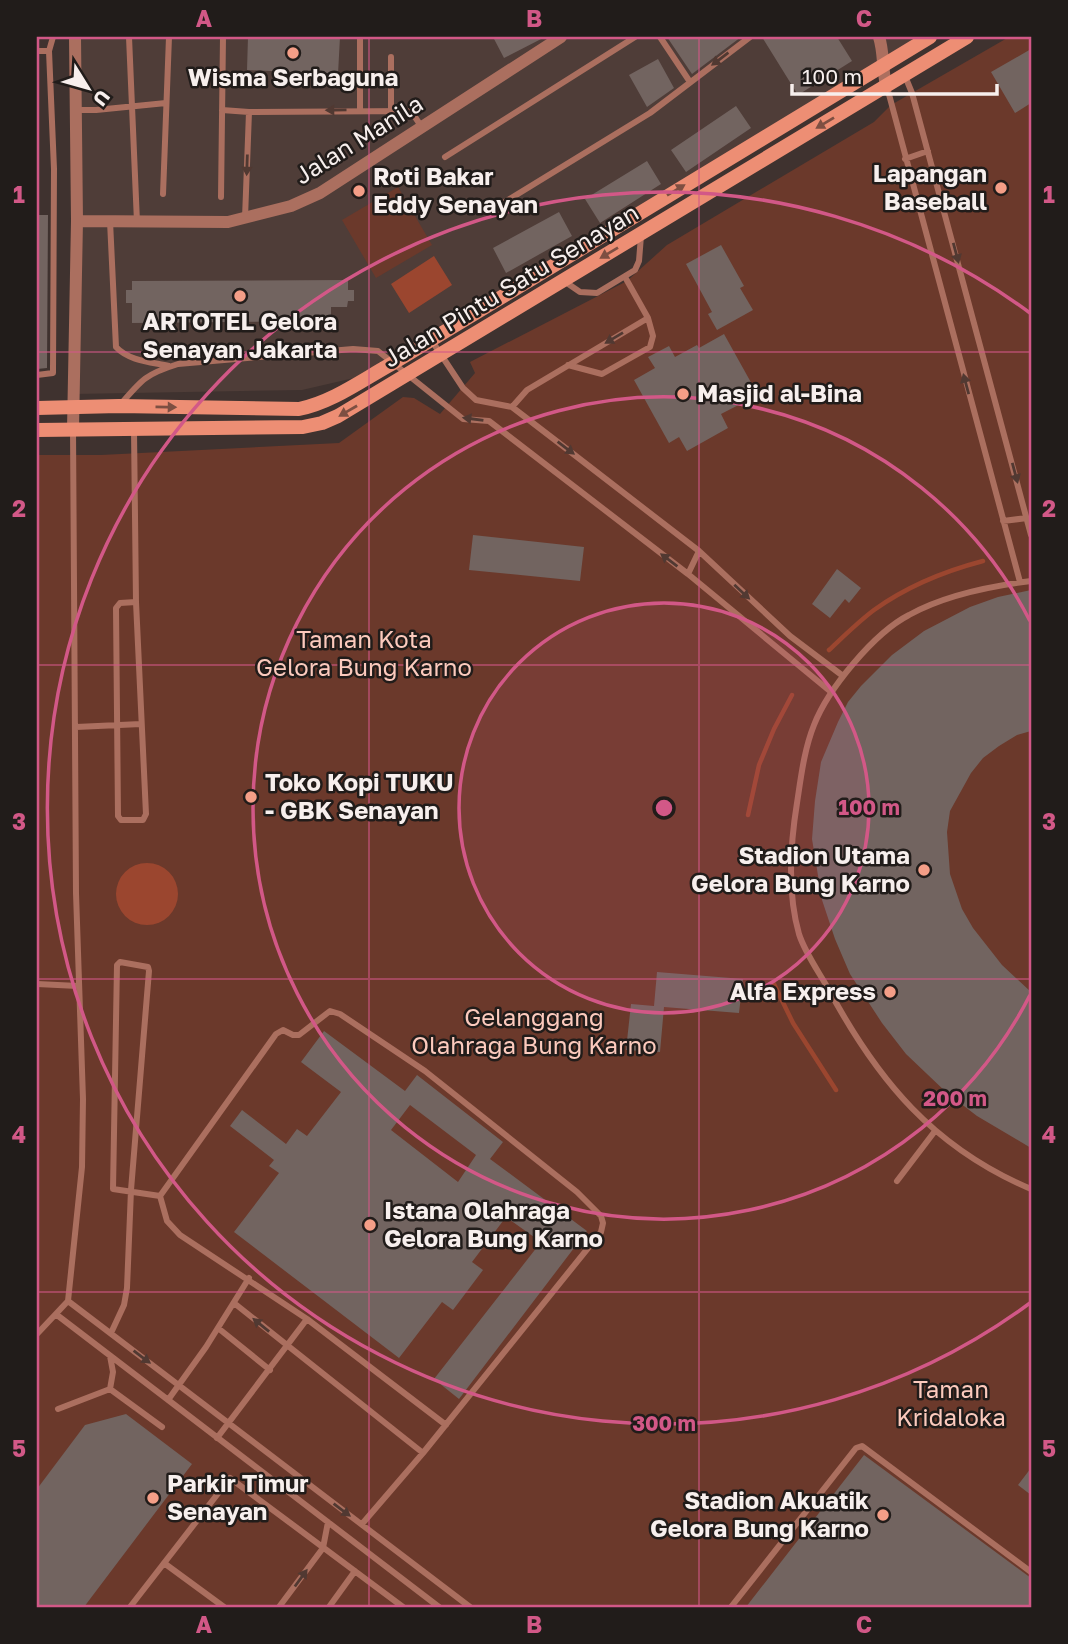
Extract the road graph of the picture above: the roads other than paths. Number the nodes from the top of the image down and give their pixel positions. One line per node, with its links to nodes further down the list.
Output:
1 (52, 37): 16 (lane)
2 (75, 37): 26 (street)
3 (129, 37): 25 (lane)
4 (169, 37): 24 (lane)
5 (223, 37): 27 (lane)
6 (360, 37): 28 (lane)
7 (561, 37): 13 (street, Jalan Manila)
8 (635, 37): 33 (lane)
9 (660, 37): 22 (lane)
10 (750, 37): 22 (lane, one-way to 22)
11 (967, 37): 19 (main road, Jalan Pintu Satu Senayan)
12 (924, 40): 18 (main road, Jalan Pintu Satu Senayan); 19 (main road)
13 (544, 41): 31 (street, Jalan Manila)
14 (880, 41): 18 (street); 20 (street)
15 (37, 51): 16 (lane)
16 (49, 51): 51 (lane)
17 (391, 57): 29 (lane)
18 (896, 58): 20 (main road, Jalan Pintu Satu Senayan); 21 (street)
19 (924, 62): 21 (main road, Jalan Pintu Satu Senayan)
20 (881, 66): 23 (street); 46 (main road, Jalan Pintu Satu Senayan, one-way to 20)
21 (904, 75): 23 (main road, Jalan Pintu Satu Senayan); 32 (lane)
22 (690, 82): 37 (lane)
23 (886, 85): 34 (lane); 42 (main road, Jalan Pintu Satu Senayan, one-way to 42)
24 (166, 103): 25 (lane); 35 (lane)
25 (133, 105): 26 (lane); 41 (lane)
26 (74, 110): 39 (street)
27 (222, 110): 30 (lane); 36 (lane)
28 (360, 110): 29 (lane); 30 (lane, one-way to 30)
29 (391, 111): 31 (lane)
30 (249, 112): 38 (lane, one-way to 38)
31 (421, 126): 38 (street, Jalan Manila)
32 (928, 152): 34 (lane); 60 (lane, one-way to 60)
33 (445, 157)
34 (905, 159): 61 (lane, one-way to 34)
35 (163, 194)
36 (221, 197)
37 (503, 203)
38 (245, 219): 41 (street, Jalan Manila)
39 (77, 221): 40 (street, Jalan Manila); 54 (street)
40 (110, 221): 41 (street, Jalan Manila); 50 (lane)
41 (137, 222)
42 (641, 234): 43 (lane); 44 (main road, Jalan Pintu Satu Senayan, one-way to 44)
43 (625, 277): 44 (lane); 45 (lane)
44 (564, 281): 47 (main road, Jalan Pintu Satu Senayan)
45 (648, 317): 49 (lane, one-way to 49); 49 (lane)
46 (431, 340): 47 (lane); 48 (main road, Jalan Pintu Satu Senayan)
47 (441, 354): 52 (main road, Jalan Pintu Satu Senayan); 55 (lane)
48 (393, 363): 50 (lane); 52 (lane); 53 (main road, Jalan Pintu Satu Senayan, one-way to 48)
49 (568, 365): 55 (lane)
50 (171, 366): 53 (lane)
51 (37, 375)
52 (407, 376): 58 (main road, Jalan Pintu Satu Senayan, one-way to 58); 64 (lane, one-way to 52)
53 (119, 406): 54 (main road, Jalan Pintu Satu Senayan)
54 (73, 407): 56 (main road, Jalan Pintu Satu Senayan); 57 (street)
55 (512, 407): 63 (lane, one-way to 63)
56 (37, 408)
57 (73, 429): 58 (main road, Jalan Pintu Satu Senayan); 59 (main road, Jalan Pintu Satu Senayan); 74 (lane)
58 (134, 429): 67 (lane)
59 (37, 430)
60 (1027, 518): 61 (lane); 62 (lane)
61 (1003, 521): 66 (lane)
62 (1031, 535)
63 (699, 551): 64 (lane); 68 (lane, one-way to 68)
64 (688, 574): 69 (lane)
65 (1031, 581): 66 (lane)
66 (1020, 582): 70 (lane)
67 (135, 602): 72 (lane); 73 (lane)
68 (790, 636): 69 (lane); 70 (lane)
69 (778, 650): 71 (lane)
70 (843, 676): 71 (lane)
71 (831, 692): 77 (lane)
72 (141, 724): 73 (lane); 73 (lane)
73 (118, 726): 74 (lane)
74 (76, 727): 76 (lane)
75 (37, 984): 76 (lane)
76 (78, 986): 83 (lane)
77 (936, 1131): 78 (lane); 79 (lane)
78 (897, 1181)
79 (1031, 1189)
80 (131, 1190): 80 (lane); 81 (lane); 88 (lane)
81 (160, 1196): 82 (lane); 98 (lane)
82 (248, 1278): 84 (lane); 86 (lane)
83 (68, 1301): 85 (lane); 88 (lane)
84 (234, 1303): 87 (lane); 90 (lane, one-way to 84)
85 (57, 1315): 89 (lane); 91 (lane)
86 (307, 1319): 90 (lane); 98 (lane)
87 (218, 1328): 92 (lane); 93 (lane)
88 (110, 1333): 93 (lane, one-way to 93)
89 (37, 1334)
90 (287, 1346): 92 (lane); 101 (lane)
91 (110, 1356): 94 (lane); 95 (lane)
92 (271, 1370): 97 (lane)
93 (180, 1386): 95 (lane); 97 (lane)
94 (110, 1389): 96 (lane); 99 (lane)
95 (168, 1400): 100 (lane)
96 (58, 1409)
97 (229, 1424): 100 (lane); 103 (lane, one-way to 103)
98 (446, 1425): 101 (lane)
99 (162, 1427)
100 (217, 1438): 102 (lane)
101 (424, 1453): 103 (lane)
102 (328, 1522): 104 (lane); 113 (lane)
103 (362, 1524): 114 (lane)
104 (323, 1548): 105 (lane); 106 (lane); 110 (lane, one-way to 104)
105 (164, 1563): 108 (lane); 109 (lane)
106 (355, 1572): 111 (lane); 112 (lane)
107 (1031, 1572): 115 (lane)
108 (130, 1607)
109 (224, 1607)
110 (279, 1607)
111 (329, 1607)
112 (403, 1607)
113 (439, 1607)
114 (470, 1607)
115 (731, 1607)

